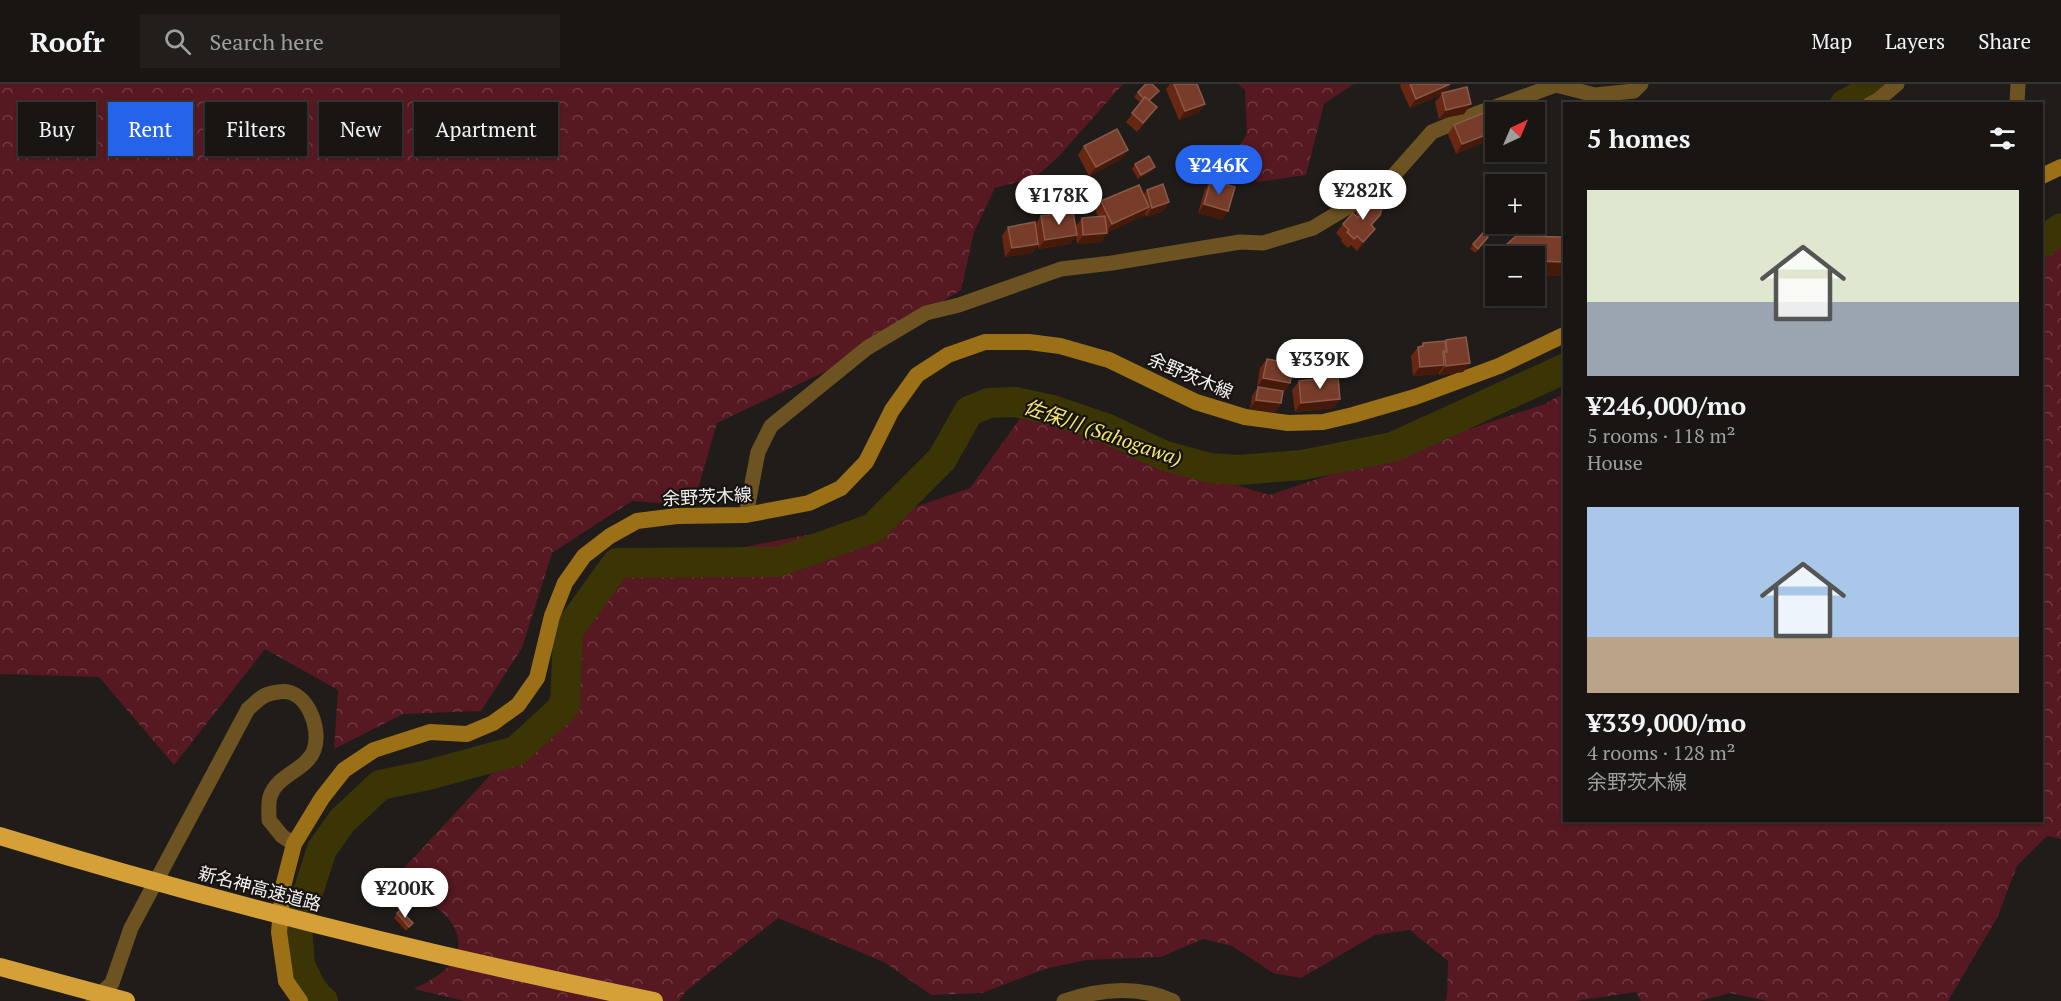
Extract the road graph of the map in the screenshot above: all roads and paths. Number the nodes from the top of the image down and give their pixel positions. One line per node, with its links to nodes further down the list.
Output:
1 (1641, 84): 9 (street)
2 (1897, 84): 4 (street)
3 (2018, 84): 5 (street)
4 (1874, 102)
5 (2017, 102)
6 (2061, 167): 7 (main road)
7 (2043, 176)
8 (1563, 335): 9 (main road, 余野茨木線)
9 (746, 515): 11 (main road, 余野茨木線)
10 (0, 836): 16 (highway, 新名神高速道路)
11 (294, 844): 13 (street); 15 (main road, 余野茨木線)
12 (0, 967): 14 (highway)
13 (93, 1001)
14 (126, 1001)
15 (300, 1001)
16 (654, 1001)
17 (1064, 1001): 18 (street)
18 (1173, 1001)

